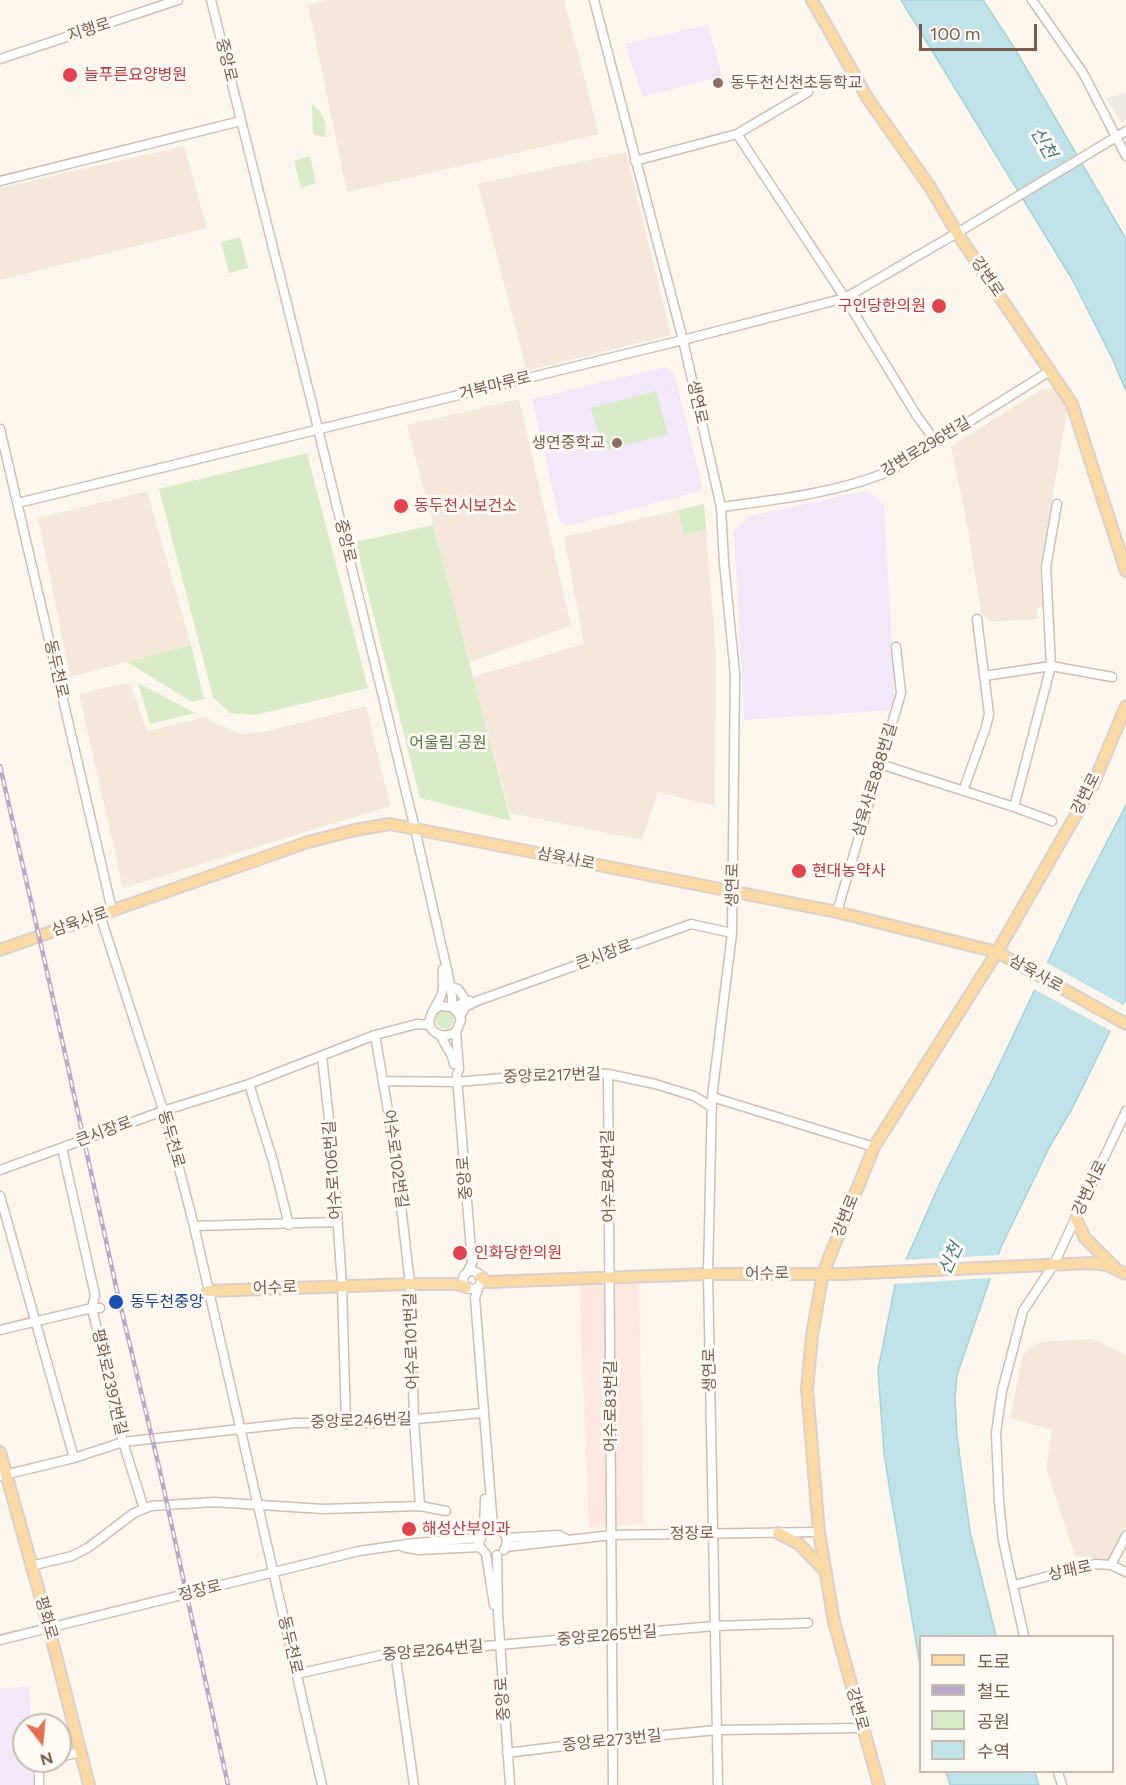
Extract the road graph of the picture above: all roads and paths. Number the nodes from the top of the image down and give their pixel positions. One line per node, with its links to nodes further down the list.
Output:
1 (178, 0): 6 (street, 지행로)
2 (211, 0): 8 (street, 중앙로)
3 (594, 0): 13 (street, 생연로)
4 (812, 0): 15 (main road, 강변로)
5 (1032, 0): 11 (street)
6 (0, 59)
7 (808, 92): 10 (street)
8 (242, 121): 14 (street); 20 (street, 중앙로)
9 (1126, 131): 11 (street, 거북마루로)
10 (737, 134): 13 (street); 16 (street)
11 (1116, 138): 12 (street); 15 (street, 거북마루로)
12 (1126, 156)
13 (635, 160): 17 (street, 생연로)
14 (0, 181)
15 (957, 233): 16 (street, 거북마루로); 18 (main road, 강변로)
16 (845, 298): 17 (street, 거북마루로); 21 (street)
17 (683, 340): 20 (street, 거북마루로); 24 (street, 생연로)
18 (1050, 371): 21 (street, 강변로296번길); 25 (main road, 강변로)
19 (0, 429): 22 (street, 동두천로)
20 (318, 430): 22 (street, 거북마루로); 36 (street, 중앙로)
21 (936, 442): 24 (street, 강변로296번길)
22 (18, 503): 38 (street, 동두천로)
23 (1057, 504): 28 (street)
24 (721, 507): 37 (street, 생연로)
25 (1126, 571)
26 (977, 619): 29 (street)
27 (896, 647): 32 (street, 삼육사로888번길)
28 (1051, 666): 29 (street); 30 (street); 34 (street)
29 (984, 676): 33 (street)
30 (1112, 677)
31 (1126, 706): 43 (main road, 강변로)
32 (880, 764): 33 (street); 39 (street, 삼육사로888번길)
33 (963, 791): 34 (street)
34 (1014, 807): 35 (street)
35 (1052, 821)
36 (415, 829): 37 (main road, 삼육사로); 38 (main road, 삼육사로); 44 (street, 중앙로)
37 (733, 892): 39 (main road, 삼육사로); 41 (street, 생연로)
38 (112, 910): 40 (main road, 삼육사로)
39 (837, 912): 43 (main road, 삼육사로)
40 (100, 915): 42 (main road, 삼육사로); 62 (street, 동두천로)
41 (732, 933): 46 (street, 큰시장로); 60 (street, 생연로)
42 (0, 950)
43 (997, 952): 51 (main road, 삼육사로); 64 (main road, 강변로)
44 (444, 962): 45 (street); 50 (street)
45 (450, 987): 47 (street); 48 (street)
46 (477, 1000): 47 (street, 큰시장로); 49 (street)
47 (467, 1002): 48 (street, 큰시장로)
48 (452, 1007): 49 (street); 50 (street)
49 (460, 1017): 52 (street)
50 (431, 1018): 53 (street, 큰시장로); 54 (street)
51 (1126, 1024)
52 (456, 1032): 54 (street); 57 (street)
53 (375, 1035): 55 (street, 큰시장로); 58 (street, 어수로102번길)
54 (440, 1035): 57 (street)
55 (322, 1056): 59 (street, 큰시장로); 69 (street, 어수로106번길)
56 (608, 1074): 57 (street, 중앙로217번길); 61 (street, 중앙로217번길); 77 (street, 어수로84번길)
57 (457, 1078): 58 (street); 72 (street, 중앙로)
58 (382, 1081): 80 (street, 어수로102번길)
59 (249, 1084): 62 (street, 큰시장로); 70 (street)
60 (712, 1097): 61 (street, 생연로); 64 (street)
61 (712, 1107): 76 (street, 생연로)
62 (163, 1111): 65 (street, 큰시장로); 71 (street, 동두천로)
63 (1126, 1112): 68 (street, 강변서로)
64 (874, 1147): 75 (main road, 강변로)
65 (62, 1148): 66 (street, 큰시장로); 84 (street, 큰시장로)
66 (0, 1170)
67 (0, 1197): 85 (street)
68 (1076, 1219): 73 (street, 강변서로); 74 (main road)
69 (337, 1221): 70 (street); 81 (street, 어수로106번길)
70 (289, 1224): 71 (street)
71 (194, 1226): 82 (street, 동두천로)
72 (472, 1263): 78 (street); 79 (street)
73 (1054, 1264): 74 (main road, 어수로); 75 (main road, 어수로); 112 (street)
74 (1121, 1272)
75 (823, 1273): 76 (main road, 어수로); 99 (main road, 강변로)
76 (708, 1275): 77 (main road, 어수로); 100 (street, 생연로)
77 (610, 1277): 78 (main road, 어수로); 102 (street, 어수로83번길)
78 (481, 1280): 79 (street); 79 (street); 83 (street)
79 (463, 1281): 80 (main road, 어수로); 83 (street)
80 (410, 1284): 81 (main road, 어수로); 88 (street, 어수로101번길)
81 (342, 1286): 82 (main road, 어수로); 89 (street)
82 (208, 1291): 90 (street, 동두천로)
83 (475, 1298): 87 (street)
84 (96, 1308): 85 (street, 평화로2397번길); 91 (street, 평화로2397번길)
85 (36, 1321): 86 (street, 평화로2397번길); 93 (street)
86 (0, 1330)
87 (482, 1413): 88 (street, 중앙로246번길); 104 (street)
88 (414, 1420): 89 (street, 중앙로246번길); 96 (street, 어수로101번길)
89 (346, 1424): 90 (street, 중앙로246번길)
90 (240, 1427): 91 (street); 95 (street, 동두천로)
91 (123, 1442): 93 (street, 평화로2397번길); 97 (street)
92 (0, 1452): 94 (main road, 평화로)
93 (74, 1458): 94 (street, 평화로2397번길)
94 (3, 1476): 108 (main road, 평화로)
95 (257, 1505): 96 (street); 97 (street); 110 (street, 동두천로)
96 (420, 1506): 98 (street)
97 (144, 1509): 108 (street)
98 (446, 1511)
99 (819, 1532): 101 (street, 정장로); 109 (main road, 강변로)
100 (713, 1533): 101 (street, 정장로); 102 (street, 정장로); 115 (street, 생연로)
101 (778, 1533): 109 (main road)
102 (612, 1535): 105 (street, 정장로); 118 (street, 어수로83번길)
103 (1126, 1536): 107 (street)
104 (484, 1539): 105 (street); 106 (street, 정장로); 110 (street, 정장로); 113 (street)
105 (506, 1542): 106 (street)
106 (497, 1555): 113 (street)
107 (1111, 1565): 111 (street, 상패로); 112 (street, 상패로)
108 (31, 1566): 116 (main road, 평화로)
109 (824, 1570): 123 (main road, 강변로)
110 (273, 1572): 116 (street, 정장로); 122 (street, 동두천로)
111 (1126, 1572)
112 (1014, 1585): 117 (street)
113 (498, 1613): 120 (street, 중앙로)
114 (808, 1623): 115 (street, 중앙로265번길)
115 (714, 1626): 118 (street, 중앙로265번길); 124 (street, 생연로)
116 (50, 1628): 119 (street, 정장로); 126 (main road, 평화로)
117 (1024, 1635)
118 (611, 1636): 120 (street, 중앙로265번길); 125 (street, 어수로83번길)
119 (0, 1640)
120 (499, 1645): 121 (street, 중앙로264번길); 127 (street, 중앙로)
121 (395, 1652): 122 (street, 중앙로264번길); 131 (street)
122 (297, 1674): 130 (street, 동두천로)
123 (862, 1728): 124 (street, 중앙로273번길); 135 (main road, 강변로)
124 (717, 1730): 125 (street, 중앙로273번길); 134 (street, 생연로)
125 (612, 1740): 127 (street, 중앙로273번길); 133 (street, 어수로83번길)
126 (81, 1752): 128 (street); 129 (main road, 평화로)
127 (507, 1753): 132 (street, 중앙로)
128 (72, 1754)
129 (89, 1785)
130 (322, 1785)
131 (414, 1785)
132 (510, 1785)
133 (613, 1785)
134 (718, 1785)
135 (879, 1785)

